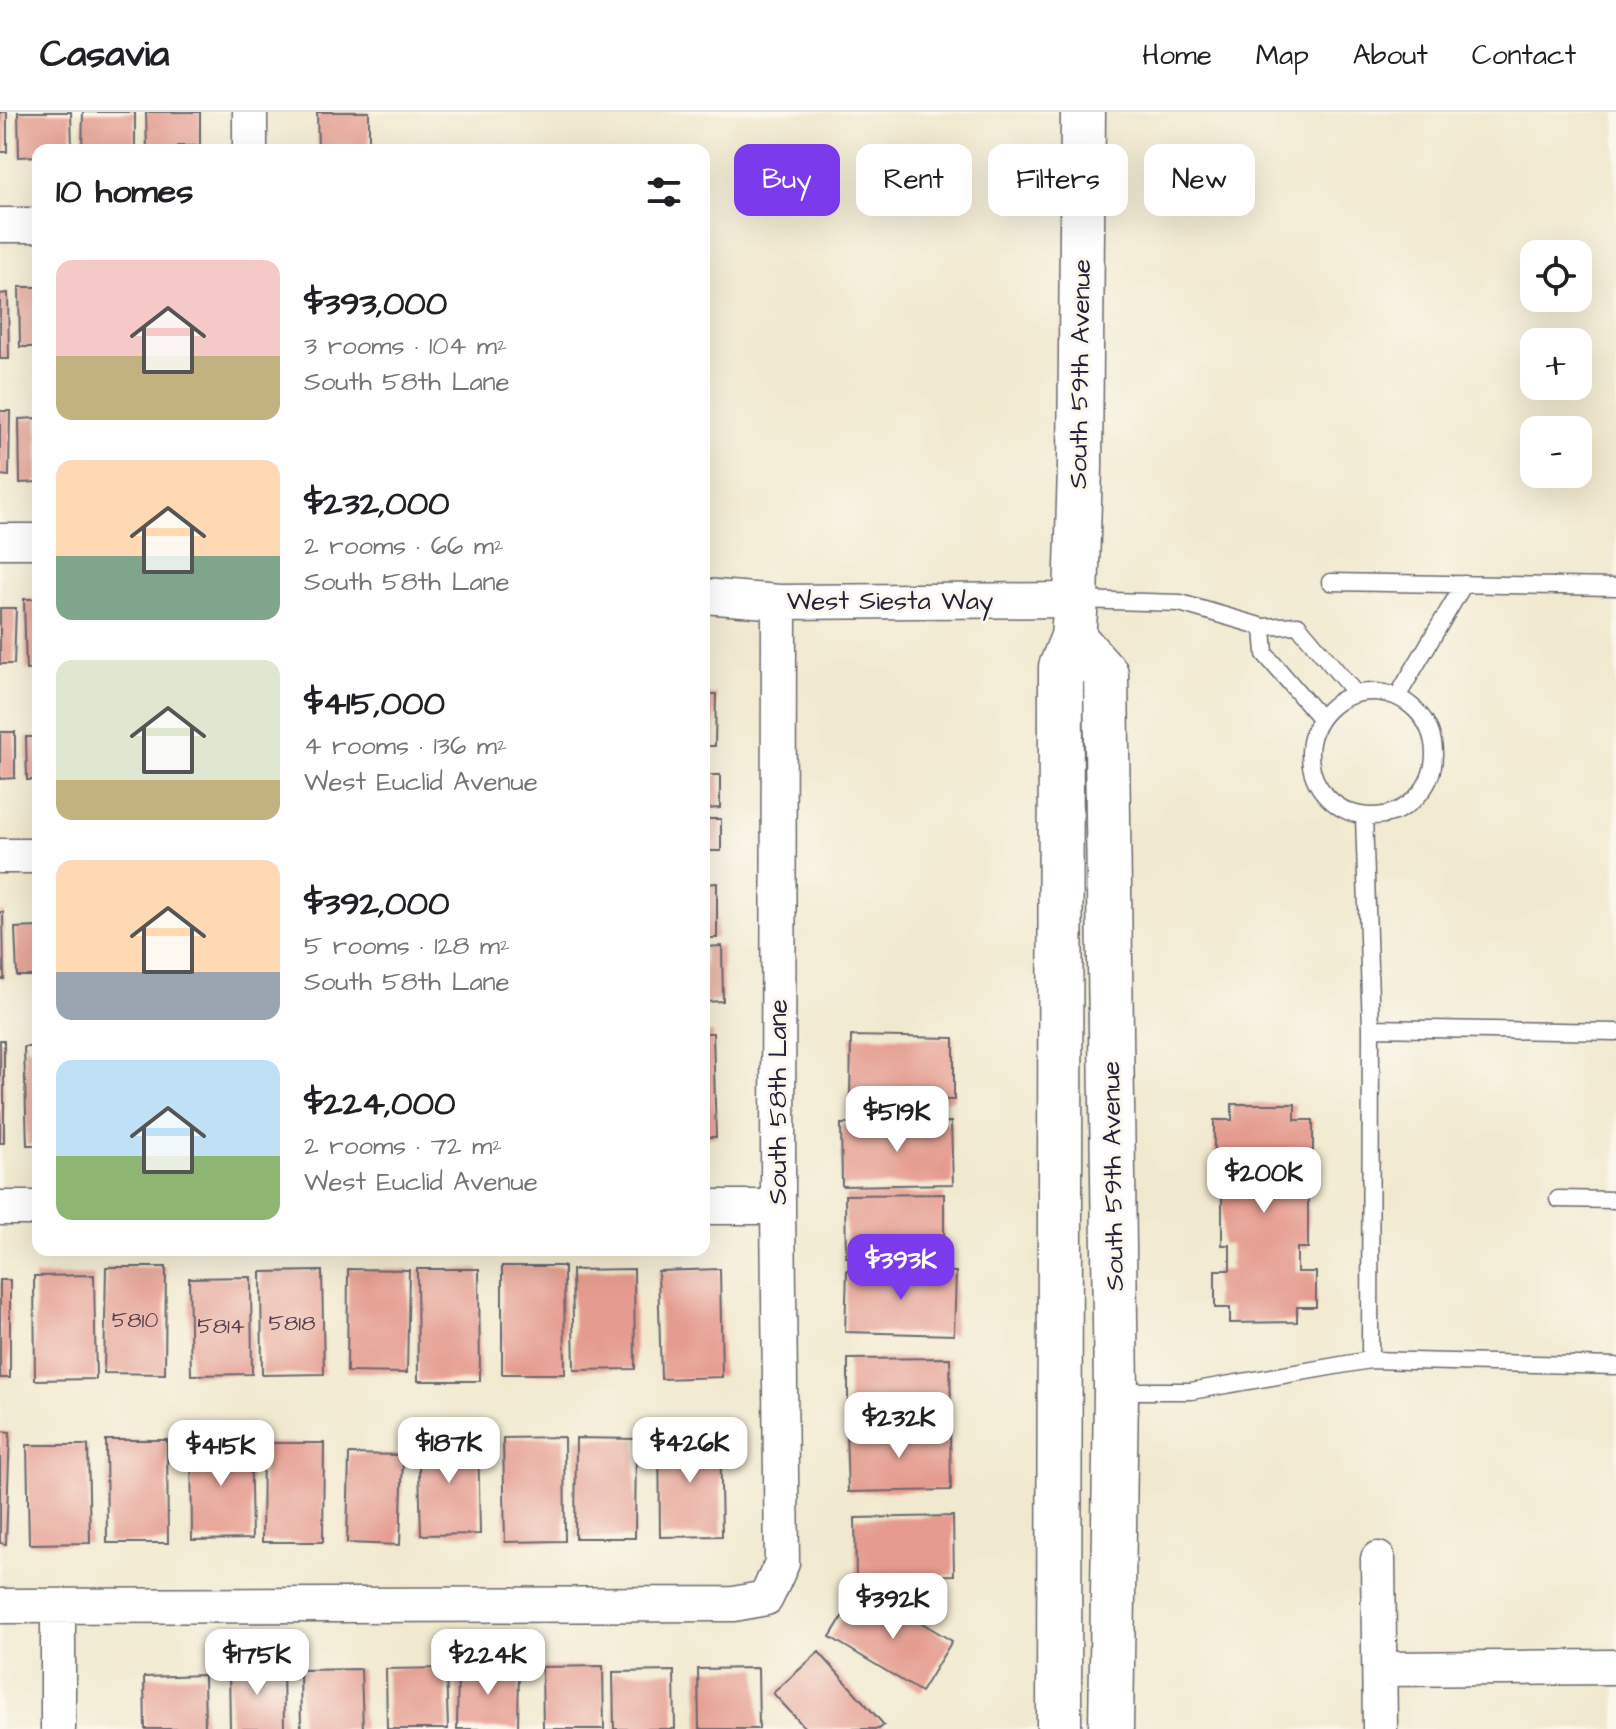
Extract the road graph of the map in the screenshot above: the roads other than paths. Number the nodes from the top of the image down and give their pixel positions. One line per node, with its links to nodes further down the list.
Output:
1 (250, 112): 3 (street)
2 (1083, 112): 13 (main road, South 59th Avenue)
3 (250, 144)
4 (0, 225): 5 (street)
5 (32, 225)
6 (0, 541): 7 (street)
7 (32, 541)
8 (1330, 582): 9 (lane)
9 (1464, 584): 10 (lane); 16 (lane)
10 (1616, 587)
11 (710, 596): 12 (street, West Siesta Way)
12 (779, 602): 13 (street, West Siesta Way); 26 (street, South 58th Lane)
13 (1074, 618): 14 (lane); 31 (main road, South 59th Avenue); 38 (main road, South 59th Avenue)
14 (1263, 627): 15 (lane); 17 (lane)
15 (1355, 693): 16 (lane); 17 (lane)
16 (1397, 697): 18 (lane)
17 (1320, 718): 18 (lane)
18 (1364, 816): 21 (lane)
19 (0, 856): 20 (street)
20 (32, 856)
21 (1371, 1028): 22 (lane); 29 (lane)
22 (1616, 1032)
23 (1558, 1199): 24 (lane)
24 (1616, 1200)
25 (710, 1207): 26 (street)
26 (778, 1207): 34 (street, South 58th Lane)
27 (0, 1208): 28 (street)
28 (32, 1208)
29 (1370, 1360): 30 (lane); 31 (lane)
30 (1616, 1366)
31 (1116, 1391): 39 (main road, South 59th Avenue)
32 (1378, 1559): 36 (street)
33 (0, 1606): 34 (street)
34 (58, 1608): 37 (street)
35 (1616, 1667): 36 (street)
36 (1381, 1669): 40 (street)
37 (58, 1729)
38 (1059, 1729)
39 (1111, 1729)
40 (1380, 1729)

